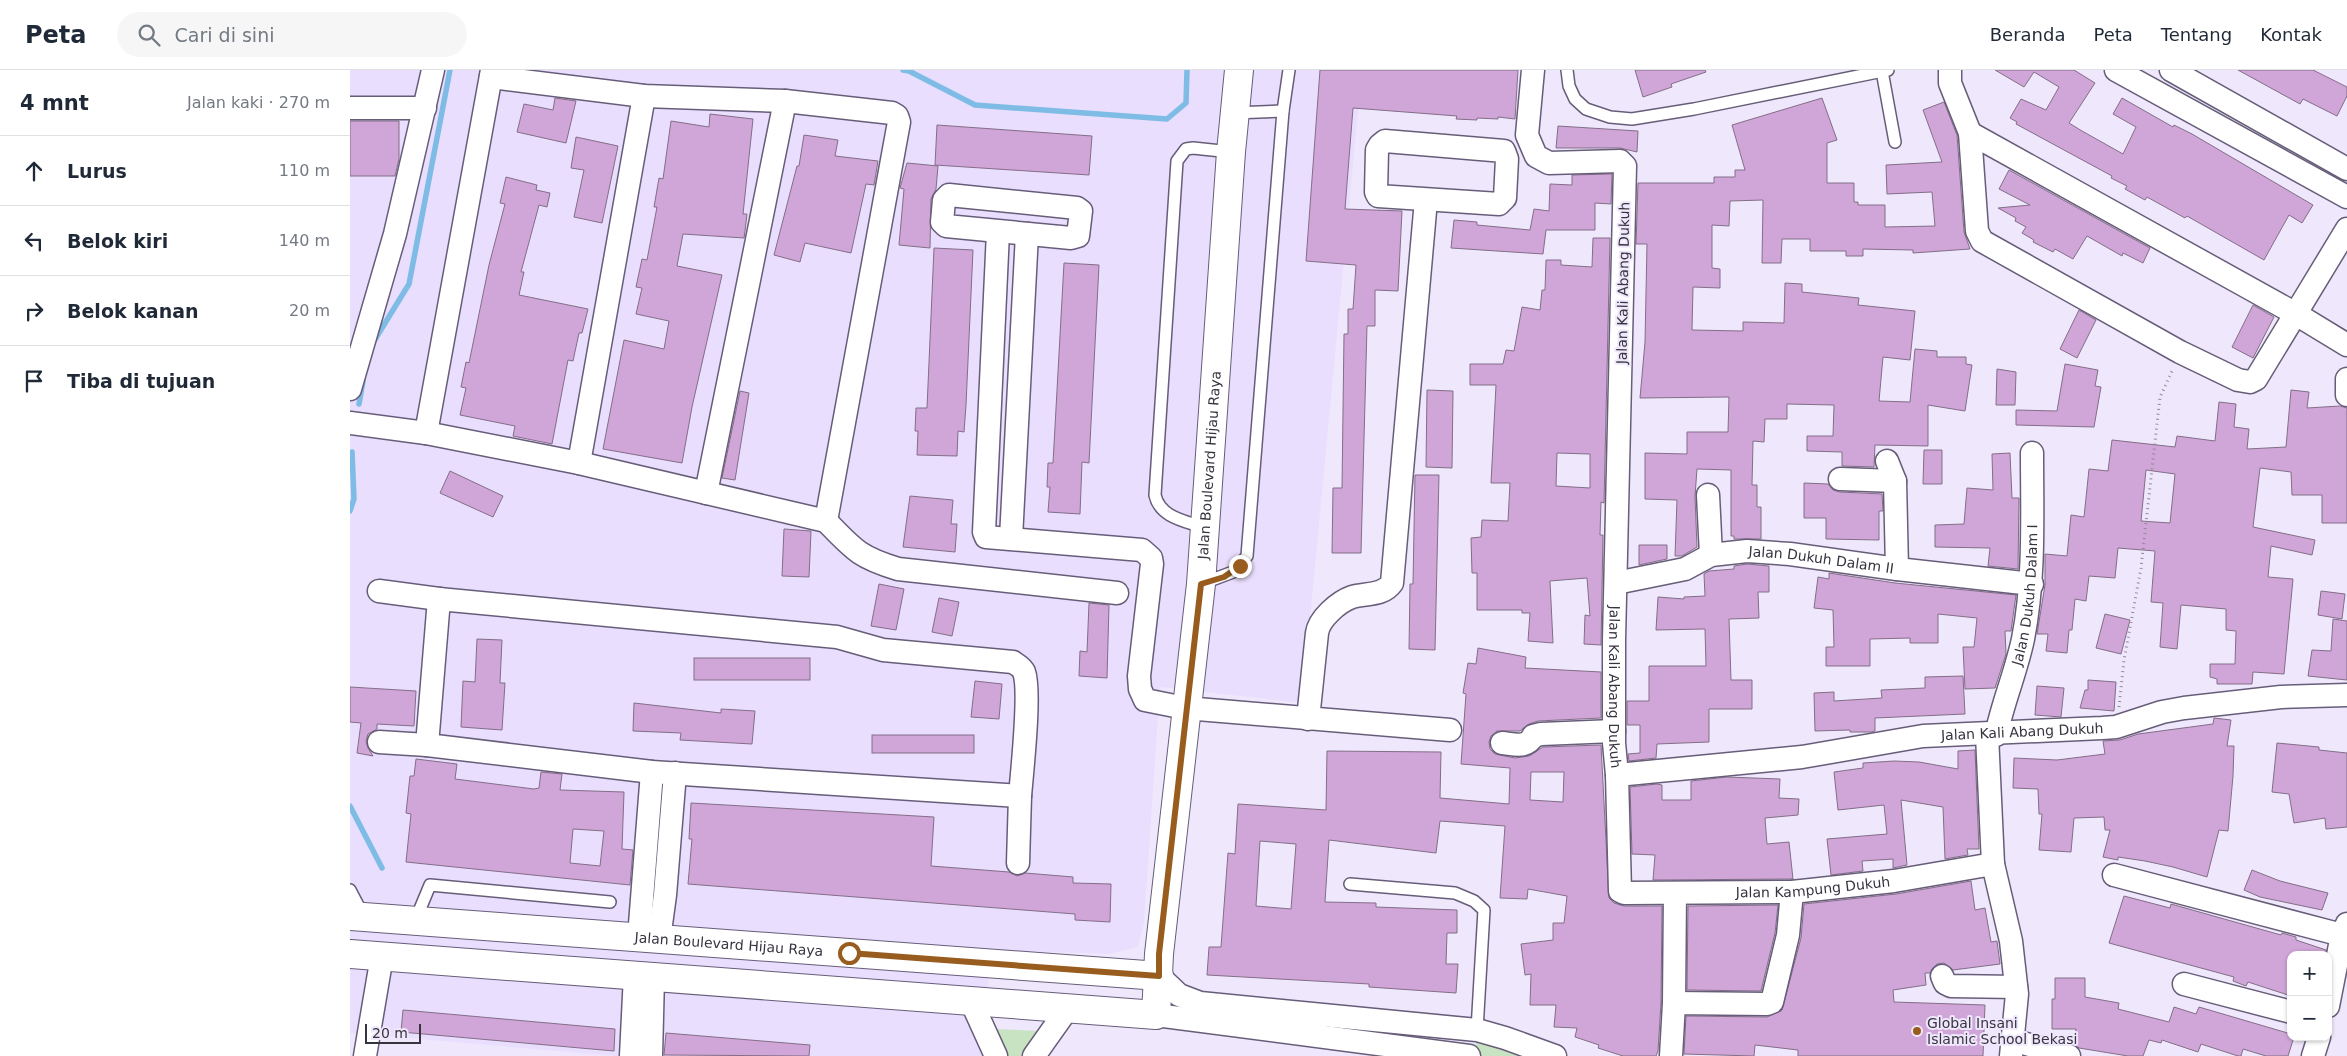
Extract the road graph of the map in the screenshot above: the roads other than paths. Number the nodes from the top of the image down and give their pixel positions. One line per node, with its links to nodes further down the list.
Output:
1 (434, 70): 15 (street)
2 (1239, 70): 17 (street, Jalan Boulevard Hijau Raya)
3 (1289, 70): 16 (lane)
4 (1533, 70): 45 (street, Jalan Kali Abang Dukuh)
5 (1567, 70): 9 (lane)
6 (1950, 70): 19 (street)
7 (2116, 70): 18 (street)
8 (2171, 70): 11 (street)
9 (1885, 71): 20 (lane)
10 (492, 73): 12 (street); 34 (street)
11 (2209, 90): 18 (street); 22 (street)
12 (644, 96): 13 (street); 36 (street)
13 (785, 101): 38 (street); 40 (street)
14 (350, 108): 15 (street)
15 (425, 108): 31 (street)
16 (1283, 111): 17 (lane); 46 (lane)
17 (1234, 113): 21 (street, Jalan Boulevard Hijau Raya)
18 (2196, 113): 23 (street)
19 (1970, 133): 28 (street); 28 (street)
20 (1895, 142)
21 (1231, 152): 41 (street, Jalan Boulevard Hijau Raya); 41 (lane)
22 (2347, 169)
23 (2347, 198)
24 (1426, 200): 24 (street); 53 (street)
25 (2347, 229): 28 (street)
26 (998, 232): 27 (street); 27 (street); 42 (street)
27 (1028, 234): 42 (street)
28 (2296, 314): 29 (street)
29 (2347, 346)
30 (2347, 379): 32 (street)
31 (350, 388)
32 (2347, 395)
33 (352, 423): 34 (street)
34 (426, 433): 36 (street)
35 (2032, 453): 47 (street, Jalan Dukuh Dalam I)
36 (579, 463): 38 (street)
37 (1840, 479): 44 (street)
38 (706, 493): 40 (street)
39 (1708, 496): 43 (street)
40 (826, 521): 49 (street)
41 (1205, 528): 46 (street, Jalan Boulevard Hijau Raya)
42 (1011, 538): 52 (street)
43 (1711, 555): 44 (street, Jalan Dukuh Dalam II); 45 (street, Jalan Dukuh Dalam II)
44 (1897, 569): 47 (street, Jalan Dukuh Dalam II)
45 (1616, 583): 55 (street, Jalan Kali Abang Dukuh)
46 (1201, 584): 52 (street, Jalan Boulevard Hijau Raya)
47 (2032, 584): 56 (street, Jalan Dukuh Dalam I)
48 (379, 591): 50 (street)
49 (1117, 593)
50 (439, 599): 59 (street); 63 (street)
51 (2347, 695): 56 (street, Jalan Kali Abang Dukuh)
52 (1185, 708): 53 (street); 82 (street, Jalan Boulevard Hijau Raya)
53 (1308, 718): 54 (street)
54 (1450, 730)
55 (1614, 731): 58 (street); 62 (street, Jalan Kali Abang Dukuh)
56 (1992, 735): 62 (street, Jalan Kali Abang Dukuh); 67 (street)
57 (379, 742): 59 (street)
58 (1502, 743)
59 (427, 745): 60 (street)
60 (652, 772): 61 (street); 64 (street)
61 (675, 773): 63 (street); 65 (street)
62 (1617, 775): 72 (street, Jalan Kampung Dukuh)
63 (1020, 796): 66 (street)
64 (647, 839): 65 (street); 77 (street)
65 (670, 841): 77 (street)
66 (1018, 863)
67 (1993, 864): 71 (street, Jalan Kampung Dukuh); 85 (street)
68 (2114, 875): 76 (street)
69 (1350, 884): 93 (lane)
70 (350, 890): 74 (lane)
71 (1792, 892): 72 (street, Jalan Kampung Dukuh); 89 (street)
72 (1675, 893): 89 (street)
73 (610, 902): 75 (lane)
74 (357, 916): 75 (street, Jalan Boulevard Hijau Raya)
75 (415, 921): 77 (street, Jalan Boulevard Hijau Raya)
76 (2345, 930): 87 (street)
77 (649, 938): 79 (street, Jalan Boulevard Hijau Raya)
78 (350, 954): 80 (street)
79 (858, 954): 82 (street, Jalan Boulevard Hijau Raya); 86 (street)
80 (382, 956): 81 (street); 96 (street)
81 (644, 976): 86 (street); 97 (street); 98 (street)
82 (1159, 976): 92 (street); 93 (street)
83 (1942, 976): 85 (street)
84 (2184, 984): 91 (street)
85 (2016, 987): 95 (street)
86 (856, 992): 88 (street)
87 (2336, 996)
88 (971, 1001): 90 (street); 99 (street)
89 (1674, 1003): 104 (street)
90 (1068, 1008): 92 (street); 100 (street)
91 (2287, 1011)
92 (1156, 1015): 101 (street)
93 (1477, 1030): 102 (street); 103 (street)
94 (2318, 1041): 106 (street)
95 (2012, 1048): 105 (street)
96 (365, 1056)
97 (631, 1056)
98 (651, 1056)
99 (996, 1056)
100 (1034, 1056)
101 (1469, 1056)
102 (1475, 1056)
103 (1555, 1056)
104 (1671, 1056)
105 (2069, 1056)
106 (2313, 1056)

